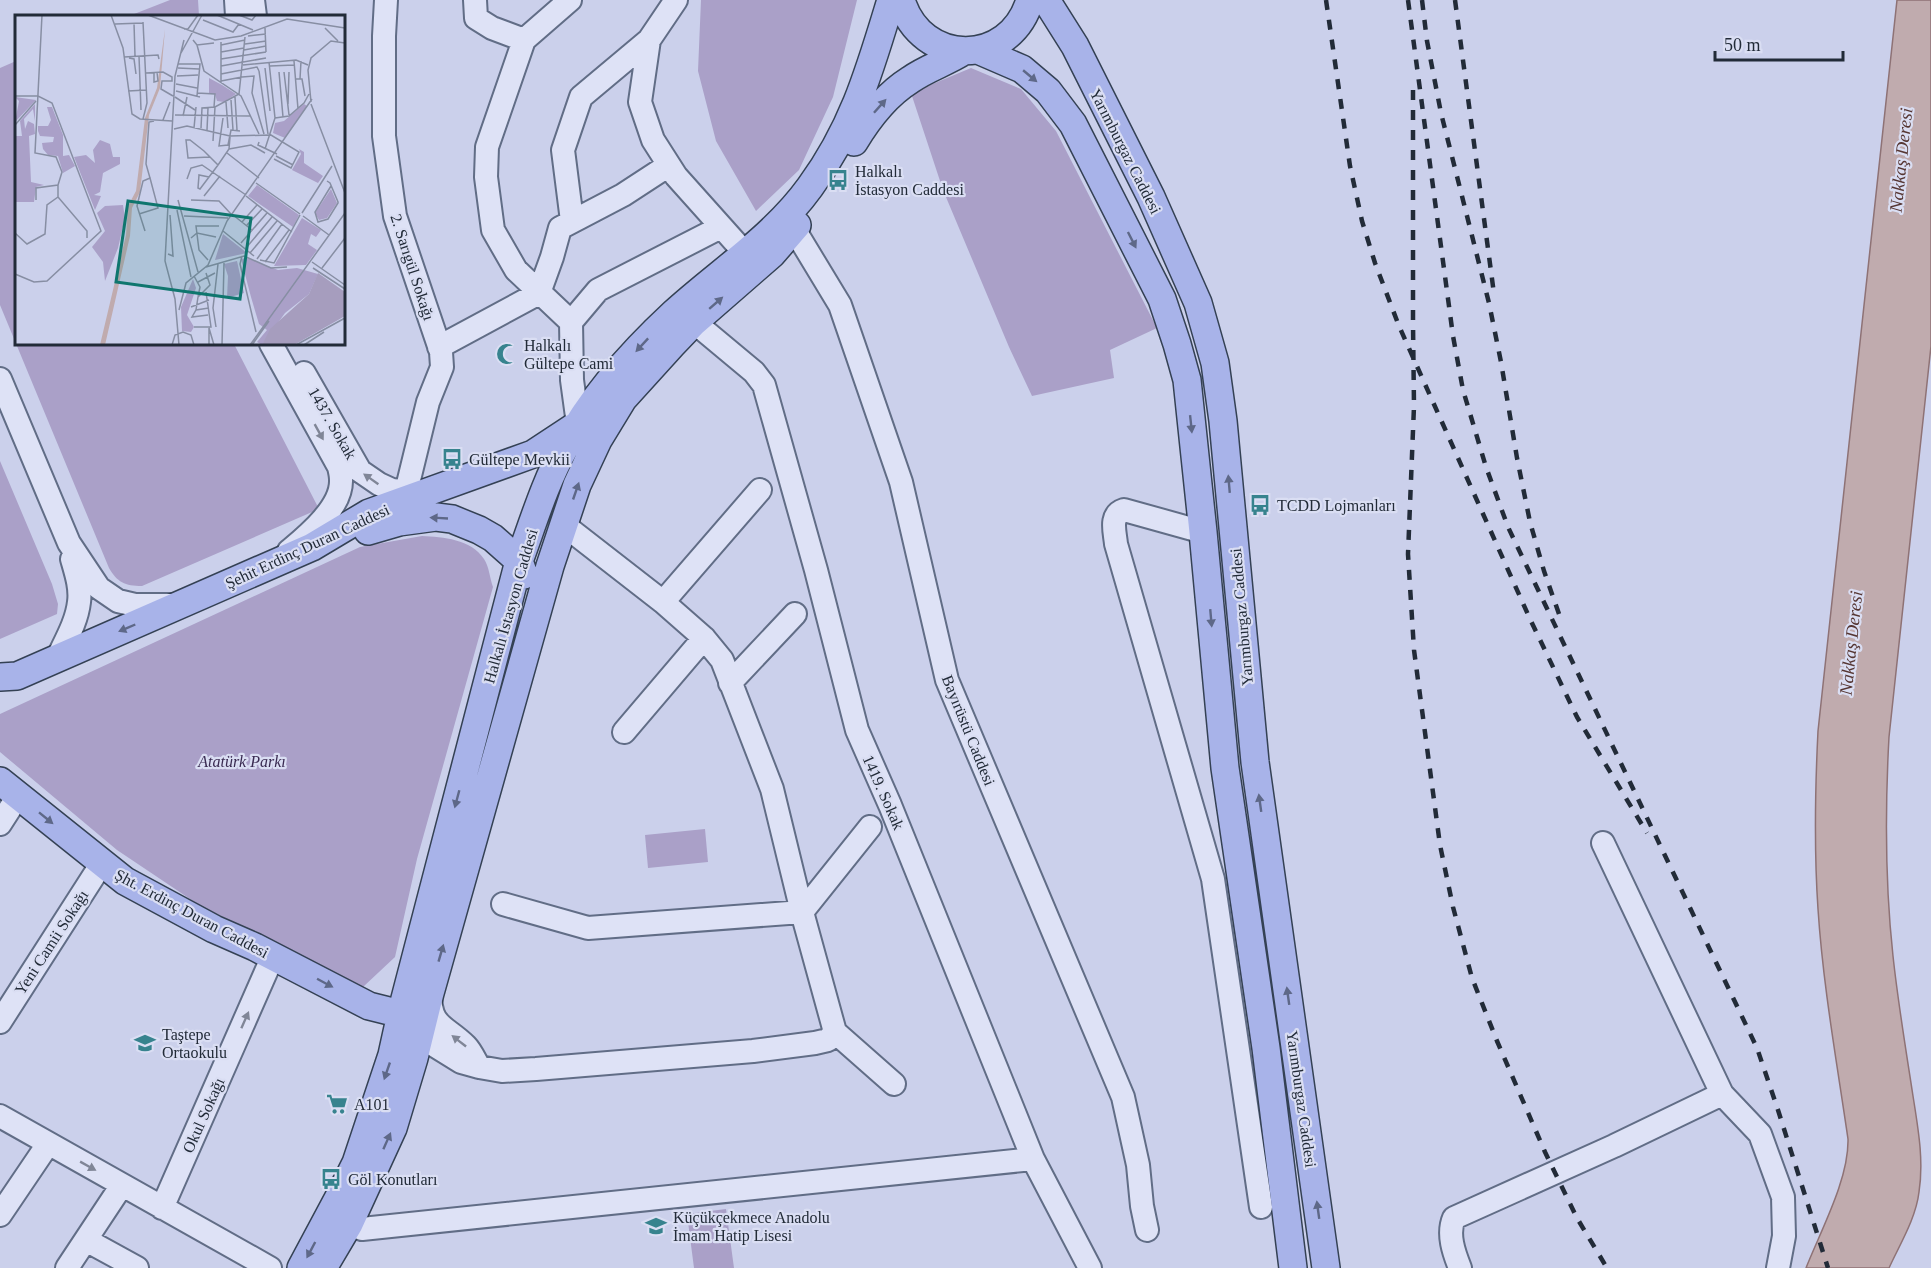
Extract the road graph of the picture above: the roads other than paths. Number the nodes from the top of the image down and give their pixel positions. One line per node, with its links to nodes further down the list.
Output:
1 (236, 0): 11 (street)
2 (253, 0): 12 (street)
3 (386, 0): 26 (street, 2. Sarıgül Sokağı)
4 (475, 0): 13 (street)
5 (570, 0): 13 (street)
6 (676, 0): 14 (street)
7 (891, 0): 20 (main road, Halkalı İstasyon Caddesi)
8 (901, 0): 15 (main road, Yarımburgaz Caddesi)
9 (1030, 0): 15 (main road, Halkalı İstasyon Caddesi)
10 (1046, 0): 32 (main road, Yarımburgaz Caddesi, one-way to 10)
11 (237, 15)
12 (255, 15)
13 (524, 40): 21 (street)
14 (650, 40): 16 (street); 17 (street)
15 (971, 50): 19 (main road, Halkalı İstasyon Caddesi, one-way to 15); 33 (main road, Yarımburgaz Caddesi, one-way to 33)
16 (669, 165): 17 (street); 18 (street)
17 (572, 221): 21 (street)
18 (721, 227): 20 (street); 22 (street)
19 (794, 229): 23 (main road, Halkalı İstasyon Caddesi, one-way to 19); 71 (street, Bayırüstü Caddesi)
20 (744, 252): 28 (main road, Halkalı İstasyon Caddesi, one-way to 28)
21 (539, 293): 22 (street); 26 (street)
22 (571, 322): 28 (street)
23 (694, 322): 31 (main road, Halkalı İstasyon Caddesi, one-way to 23); 65 (street, 1419. Sokak)
24 (272, 345): 37 (street, one-way to 37)
25 (289, 345): 30 (street, 1437. Sokak, one-way to 25)
26 (439, 347): 30 (street, 2. Sarıgül Sokağı)
27 (0, 379): 34 (street)
28 (578, 424): 30 (main road, Şehit Erdinç Duran Caddesi); 36 (main road, Halkalı İstasyon Caddesi)
29 (760, 490): 38 (street)
30 (416, 492): 35 (main road, Şehit Erdinç Duran Caddesi)
31 (564, 525): 38 (street); 47 (main road, Halkalı İstasyon Caddesi)
32 (1233, 529): 33 (main road); 80 (main road, Yarımburgaz Caddesi, one-way to 32)
33 (1203, 532): 67 (street); 79 (main road, Yarımburgaz Caddesi, one-way to 79)
34 (69, 543): 39 (street); 42 (street)
35 (312, 547): 36 (main road, one-way to 35); 37 (main road, Şehit Erdinç Duran Caddesi)
36 (519, 561): 47 (main road); 56 (main road, Halkalı İstasyon Caddesi, one-way to 56)
37 (276, 562): 39 (main road, Şehit Erdinç Duran Caddesi)
38 (663, 602): 41 (street)
39 (181, 605): 42 (main road, Şehit Erdinç Duran Caddesi, one-way to 42)
40 (795, 614): 44 (street)
41 (704, 638): 44 (street); 45 (street)
42 (58, 657): 43 (main road, Şehit Erdinç Duran Caddesi)
43 (6, 681)
44 (730, 683): 53 (street)
45 (624, 732)
46 (9, 789): 48 (street); 51 (main road, Şht. Erdinç Duran Caddesi, one-way to 51)
47 (483, 804): 55 (main road, Halkalı İstasyon Caddesi, one-way to 47)
48 (0, 824)
49 (870, 827): 53 (street)
50 (1603, 843): 62 (street)
51 (102, 863): 54 (main road, Şht. Erdinç Duran Caddesi); 57 (street, Yeni Camii Sokağı)
52 (502, 904): 53 (street)
53 (802, 912): 58 (street)
54 (273, 956): 56 (main road, Şht. Erdinç Duran Caddesi, one-way to 56); 68 (street, Okul Sokağı, one-way to 54)
55 (430, 993): 56 (main road); 59 (main road, Halkalı İstasyon Caddesi); 60 (street, one-way to 55)
56 (401, 1014): 76 (main road, Halkalı İstasyon Caddesi, one-way to 76)
57 (0, 1022)
58 (835, 1032): 60 (street); 61 (street)
59 (419, 1036): 60 (street); 70 (main road, Halkalı İstasyon Caddesi, one-way to 59)
60 (479, 1067)
61 (894, 1084)
62 (1722, 1094): 81 (street); 82 (street)
63 (0, 1116): 64 (street)
64 (48, 1144): 66 (street, one-way to 66); 69 (street)
65 (1033, 1159): 70 (street); 78 (street, 1419. Sokak)
66 (122, 1185): 68 (street); 72 (street)
67 (1262, 1207)
68 (162, 1208): 75 (street)
69 (0, 1215)
70 (349, 1224): 77 (main road, Halkalı İstasyon Caddesi)
71 (1147, 1230)
72 (86, 1240): 73 (street); 74 (street)
73 (67, 1268)
74 (137, 1268)
75 (270, 1268)
76 (301, 1268)
77 (323, 1268)
78 (1090, 1268)
79 (1293, 1268)
80 (1326, 1268)
81 (1460, 1268)
82 (1778, 1268)

